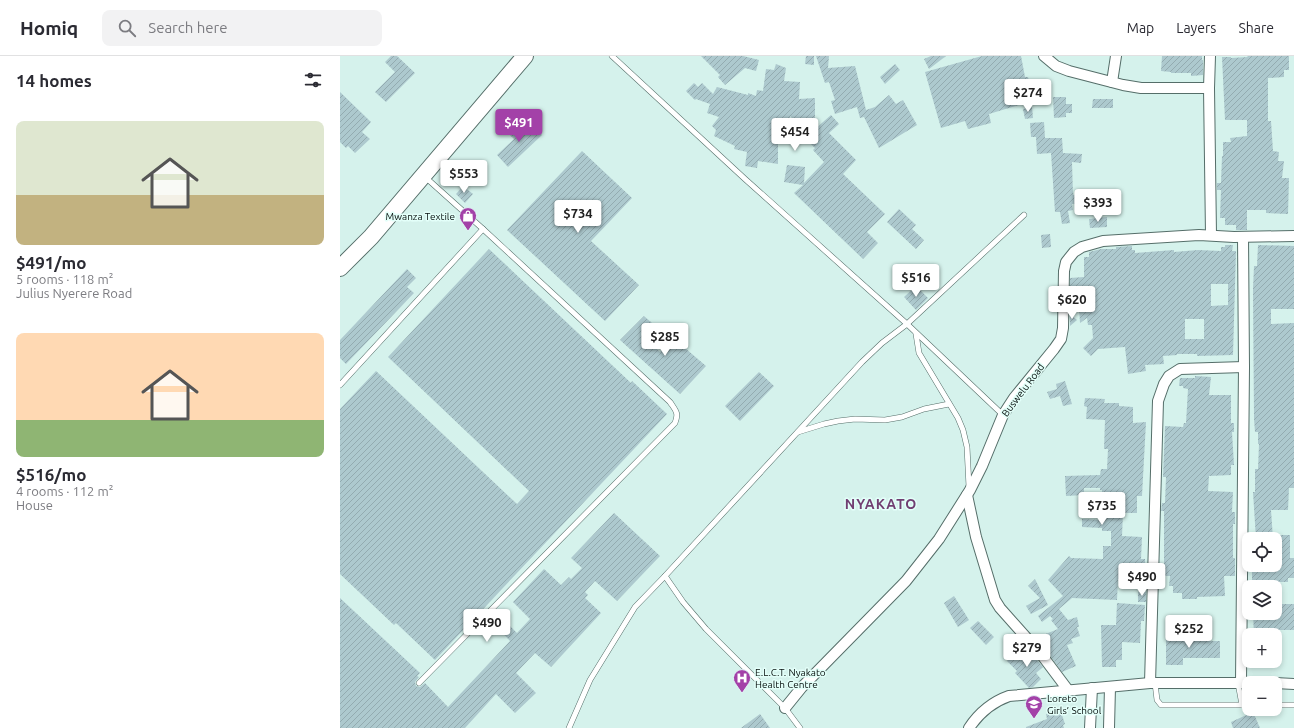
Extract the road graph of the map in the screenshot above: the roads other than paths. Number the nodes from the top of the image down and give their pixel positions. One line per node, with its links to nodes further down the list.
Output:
1 (525, 56): 8 (highway)
2 (612, 56): 15 (lane)
3 (1044, 56): 6 (street)
4 (1116, 56): 6 (street)
5 (1210, 56): 7 (street)
6 (1112, 82): 7 (street)
7 (1209, 88): 11 (street)
8 (424, 175): 10 (lane); 14 (highway)
9 (1024, 215): 15 (lane)
10 (483, 229): 18 (lane); 25 (lane)
11 (1211, 235): 13 (street, Buswelu Road); 20 (street, Buswelu Road)
12 (1294, 236): 13 (street, Buswelu Road)
13 (1243, 237): 17 (street)
14 (340, 268)
15 (906, 324): 16 (lane); 21 (lane)
16 (916, 333): 19 (lane); 20 (lane)
17 (1244, 367): 24 (street); 26 (street)
18 (340, 385)
19 (949, 404): 21 (lane); 22 (lane)
20 (1003, 415): 22 (street, Buswelu Road)
21 (797, 433): 23 (lane)
22 (968, 492): 32 (street); 36 (street, Buswelu Road)
23 (665, 576): 36 (lane); 37 (lane)
24 (1243, 676)
25 (419, 683)
26 (1153, 683): 27 (street); 30 (street); 33 (lane)
27 (1242, 683)
28 (1282, 683): 29 (street)
29 (1294, 684)
30 (1110, 687): 31 (street); 41 (street)
31 (1092, 688): 32 (street); 40 (street)
32 (1068, 690): 39 (street)
33 (1242, 705)
34 (1282, 705): 35 (lane)
35 (1294, 705)
36 (785, 708): 38 (lane)
37 (569, 728)
38 (800, 728)
39 (969, 728)
40 (1090, 728)
41 (1109, 728)

